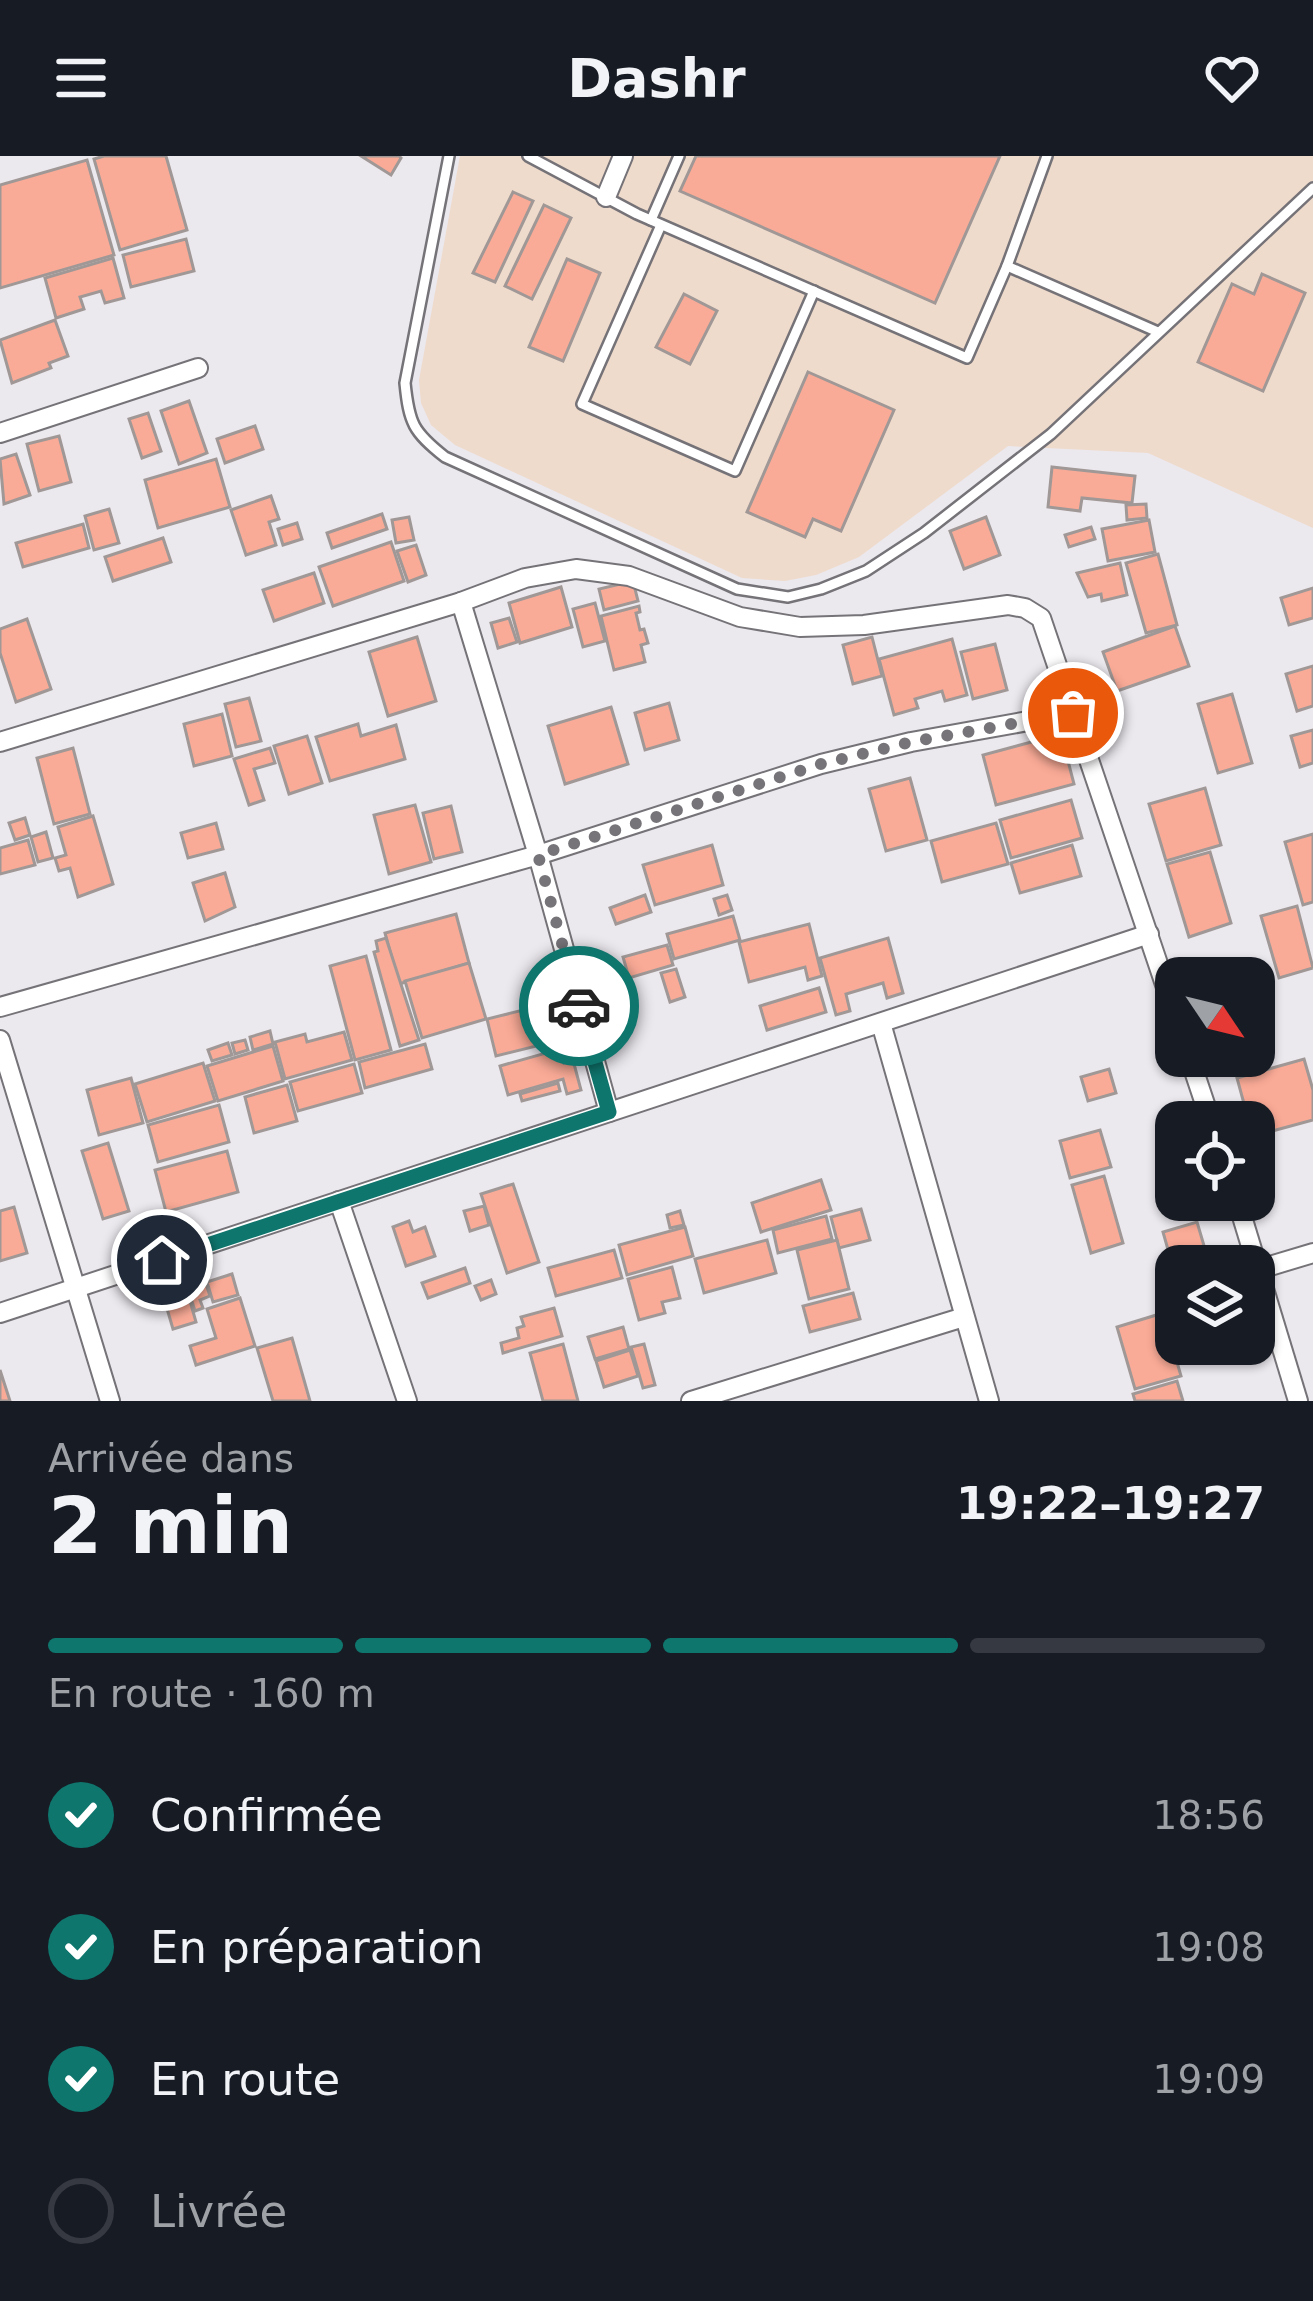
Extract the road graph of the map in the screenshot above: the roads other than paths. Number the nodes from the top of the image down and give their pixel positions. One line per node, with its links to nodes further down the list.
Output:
1 (449, 156): 11 (lane)
2 (528, 156): 7 (lane)
3 (623, 156): 7 (street)
4 (679, 156): 8 (lane)
5 (1048, 156): 9 (lane)
6 (1313, 188): 11 (lane)
7 (606, 197): 8 (lane)
8 (656, 222): 10 (lane); 10 (lane)
9 (1007, 266): 10 (lane); 11 (lane)
10 (814, 291)
11 (1158, 332)
12 (198, 368): 13 (street)
13 (0, 433)
14 (461, 602): 15 (street); 16 (street); 17 (street)
15 (1073, 713): 17 (street); 18 (street)
16 (0, 742)
17 (538, 855): 20 (street); 23 (street)
18 (1149, 934): 19 (street); 21 (street)
19 (1156, 957)
20 (0, 1007)
21 (881, 1022): 23 (street); 29 (street)
22 (0, 1040): 27 (street)
23 (609, 1112): 24 (street)
24 (339, 1202): 27 (street); 32 (street)
25 (1313, 1252): 26 (street)
26 (1275, 1264)
27 (74, 1289): 28 (street); 31 (street)
28 (0, 1313)
29 (964, 1317): 33 (street); 34 (street)
30 (1275, 1321): 35 (street)
31 (110, 1401)
32 (407, 1401)
33 (691, 1401)
34 (989, 1401)
35 (1298, 1401)

